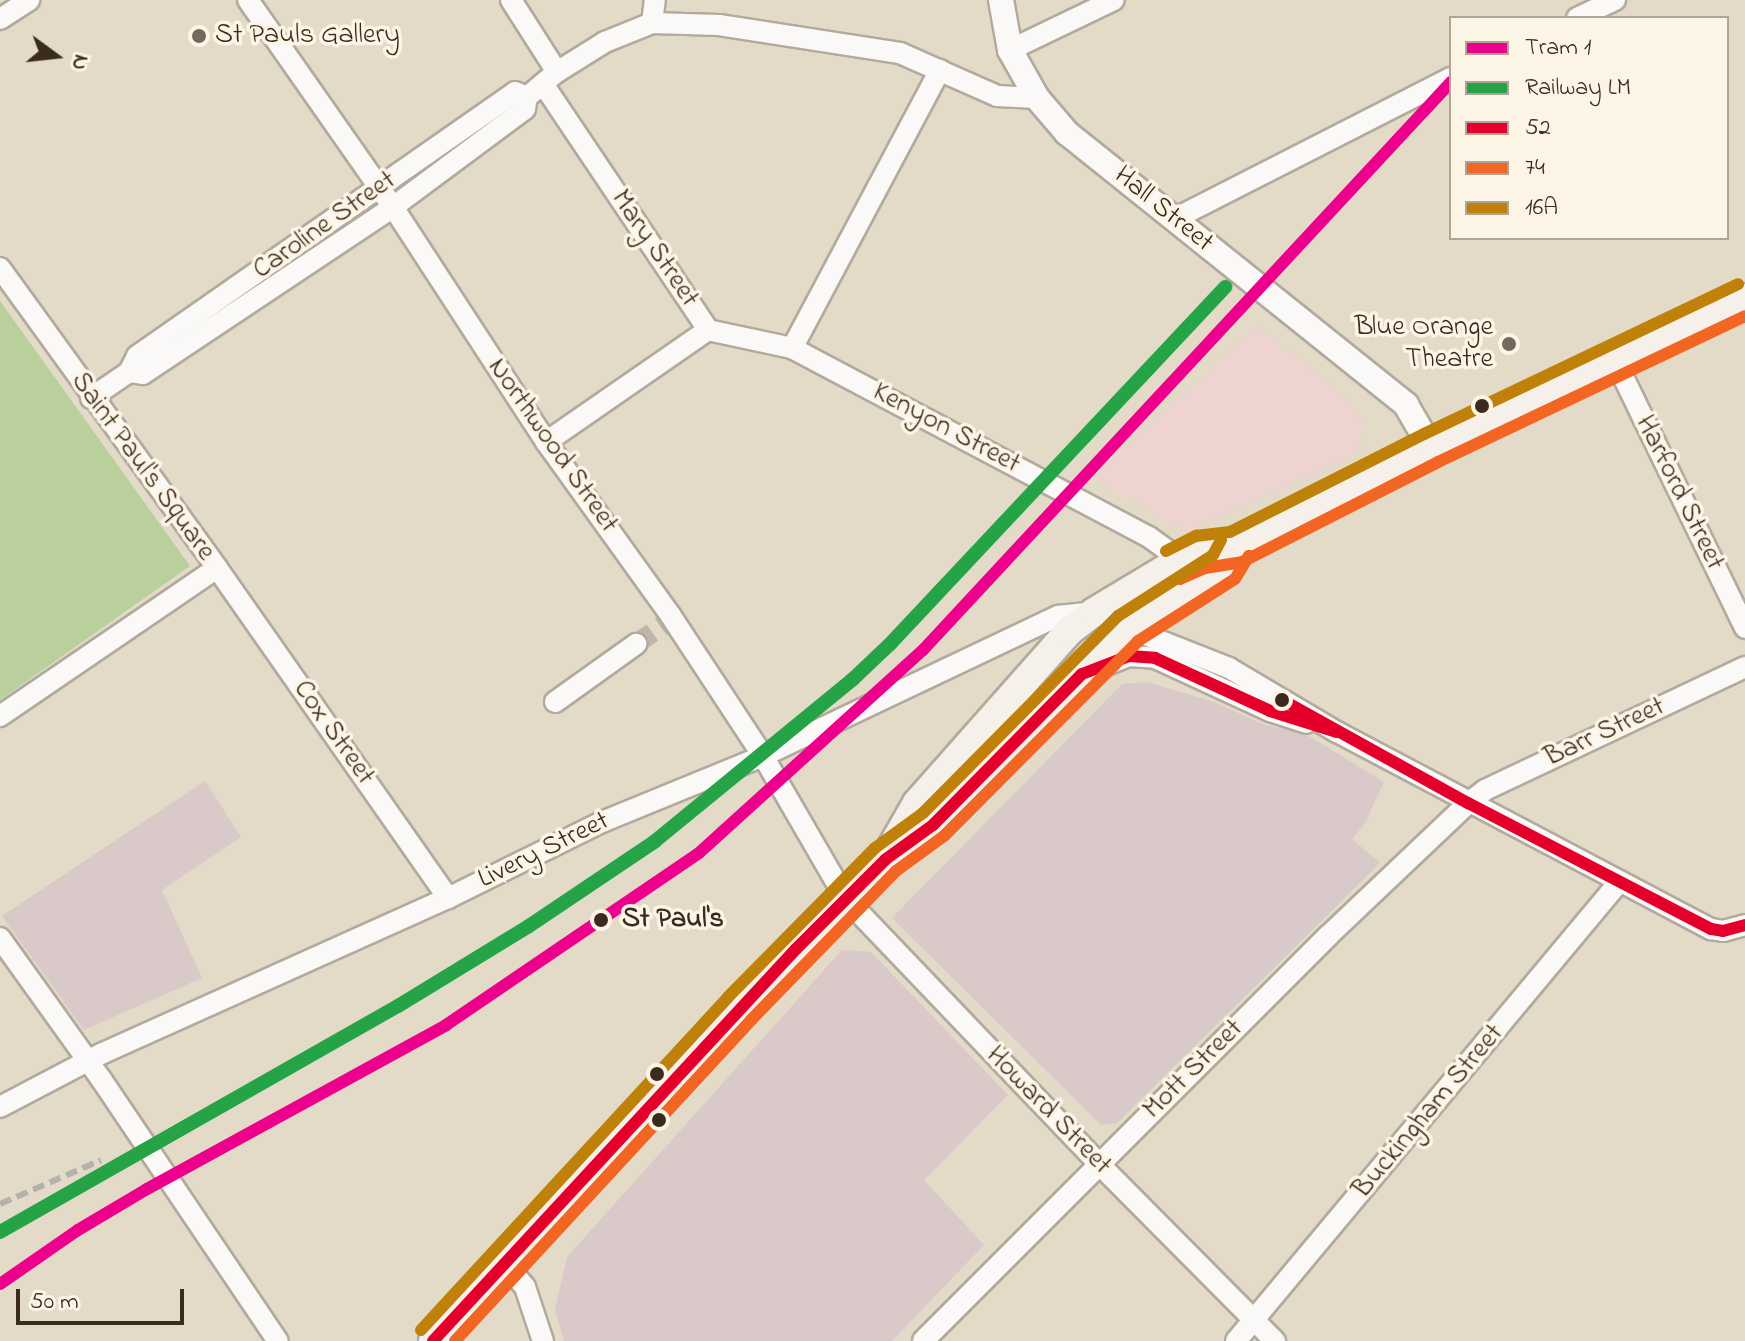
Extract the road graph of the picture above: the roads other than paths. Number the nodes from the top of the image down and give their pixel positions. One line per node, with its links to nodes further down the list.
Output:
1 (29, 0): 9 (street)
2 (248, 0): 17 (street, Northwood Street)
3 (511, 0): 13 (street, Mary Street)
4 (655, 0): 10 (street)
5 (1001, 0): 11 (street, Hall Street)
6 (1114, 0): 11 (street)
7 (1615, 0): 8 (street)
8 (1581, 16)
9 (0, 19)
10 (652, 23): 12 (street, Caroline Street); 13 (street, Caroline Street)
11 (1010, 50): 16 (street, Hall Street)
12 (940, 70): 16 (street); 23 (street)
13 (550, 78): 15 (street, Caroline Street); 22 (street, Mary Street)
14 (1449, 79): 19 (street)
15 (527, 97): 17 (street, Caroline Street); 18 (street, Caroline Street)
16 (1037, 98): 19 (street, Hall Street)
17 (380, 188): 18 (street, Northwood Street); 25 (street, Caroline Street)
18 (393, 207): 25 (street, Caroline Street); 27 (street, Northwood Street)
19 (1174, 219): 28 (street, Hall Street)
20 (0, 268): 26 (street, Saint Paul's Square)
21 (1745, 298): 24 (main road)
22 (708, 330): 23 (street, Kenyon Street); 27 (street, Mary Street)
23 (792, 348): 30 (street, Kenyon Street)
24 (1614, 358): 28 (main road); 34 (street, Harford Street)
25 (129, 372): 26 (street, Caroline Street)
26 (91, 398): 31 (street, Saint Paul's Square)
27 (546, 442): 42 (street, Northwood Street)
28 (1431, 448): 29 (main road)
29 (1235, 548): 30 (main road); 33 (main road)
30 (1181, 560): 32 (main road)
31 (217, 568): 39 (street, Saint Paul's Square); 46 (street, Cox Street)
32 (1094, 612): 41 (main road); 42 (street, Livery Street)
33 (1128, 628): 37 (main road); 40 (street); 41 (main road)
34 (1745, 628)
35 (636, 644): 38 (street)
36 (1745, 667): 43 (street, Barr Street)
37 (1082, 674): 40 (street); 44 (main road)
38 (555, 702)
39 (0, 716)
40 (1337, 732): 43 (street)
41 (969, 746): 44 (main road)
42 (763, 756): 46 (street, Livery Street); 47 (street, Northwood Street)
43 (1468, 803): 45 (street); 52 (street, Mott Street)
44 (886, 859): 47 (main road)
45 (1620, 881): 48 (street); 54 (street, Buckingham Street)
46 (448, 898): 50 (street, Livery Street)
47 (846, 899): 52 (street, Howard Street); 53 (main road)
48 (1745, 925)
49 (0, 938): 50 (street)
50 (88, 1061): 51 (street, Livery Street); 55 (street)
51 (0, 1107)
52 (1099, 1164): 54 (street, Howard Street); 58 (street, Mott Street)
53 (506, 1265): 56 (main road); 57 (street)
54 (1253, 1319): 59 (street, Buckingham Street); 60 (street, Howard Street)
55 (278, 1341)
56 (433, 1341)
57 (543, 1341)
58 (923, 1341)
59 (1236, 1341)
60 (1275, 1341)

